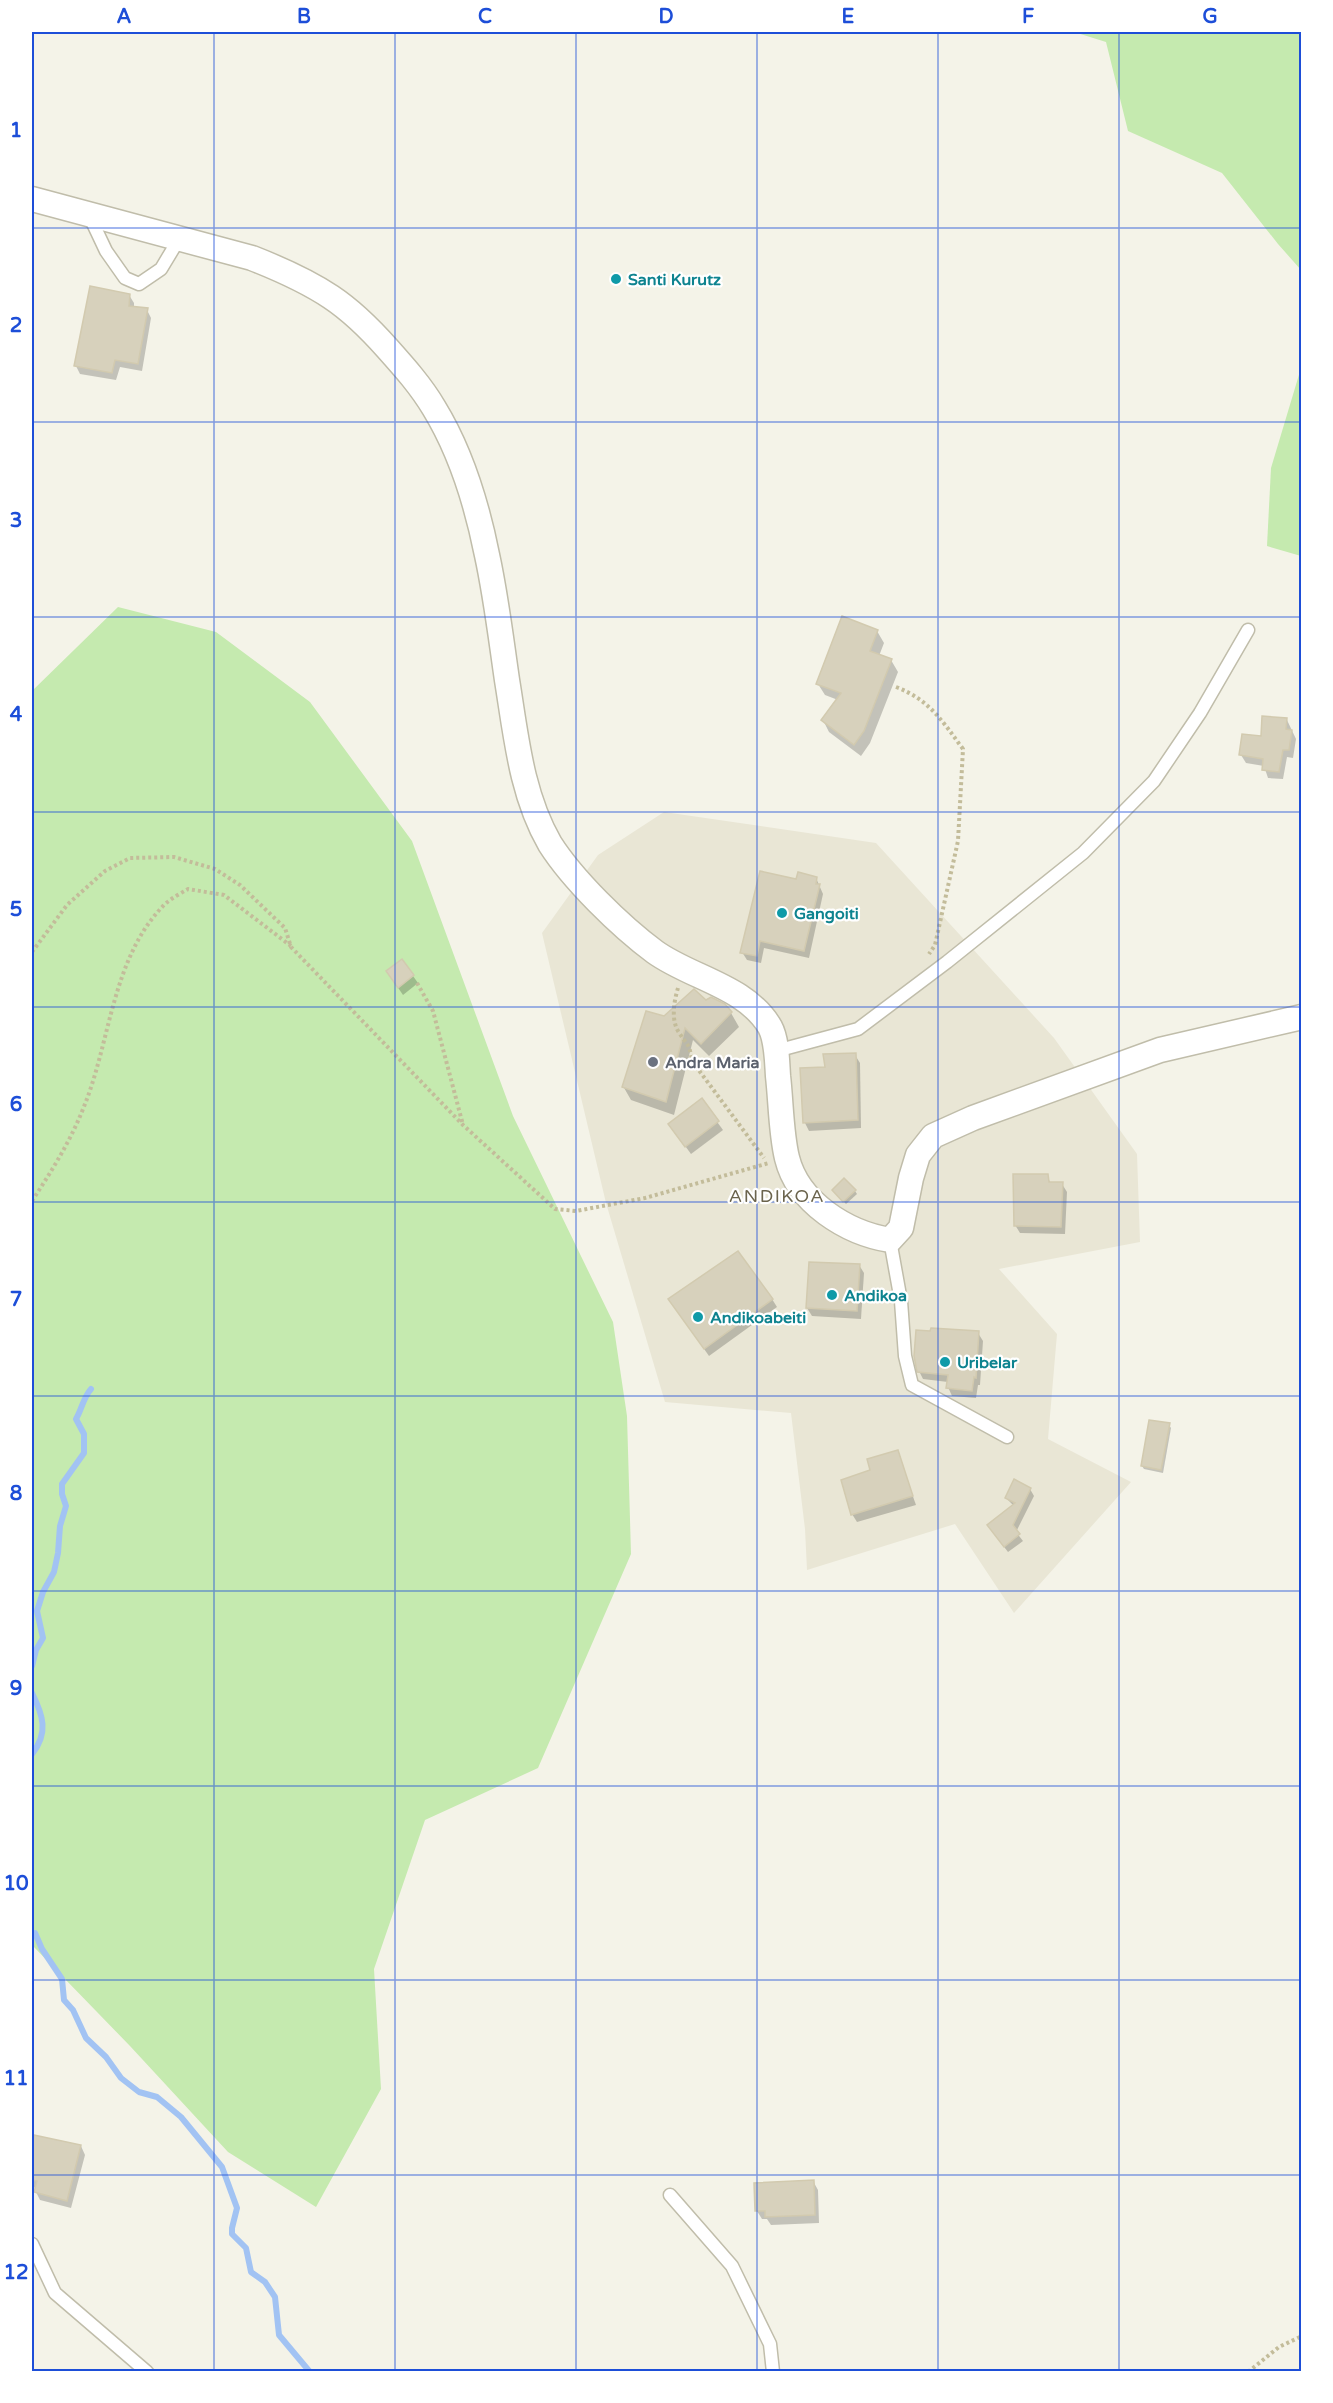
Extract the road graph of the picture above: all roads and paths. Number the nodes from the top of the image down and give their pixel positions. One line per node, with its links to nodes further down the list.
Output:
1 (32, 199): 2 (street)
2 (89, 215): 3 (street); 3 (lane)
3 (179, 239): 9 (street)
4 (1248, 630): 12 (lane)
5 (897, 687): 8 (path)
6 (291, 947): 7 (path); 13 (path); 15 (path)
7 (32, 952)
8 (923, 963)
9 (684, 968): 12 (street); 14 (path)
10 (417, 983): 13 (path)
11 (1302, 1017): 16 (street)
12 (776, 1051): 14 (street)
13 (463, 1125): 14 (path)
14 (777, 1161): 16 (street)
15 (32, 1201)
16 (890, 1240): 17 (lane)
17 (1007, 1437)
18 (670, 2195): 22 (lane)
19 (32, 2244): 21 (lane)
20 (1302, 2337): 23 (path)
21 (147, 2372)
22 (773, 2372)
23 (1248, 2372)

